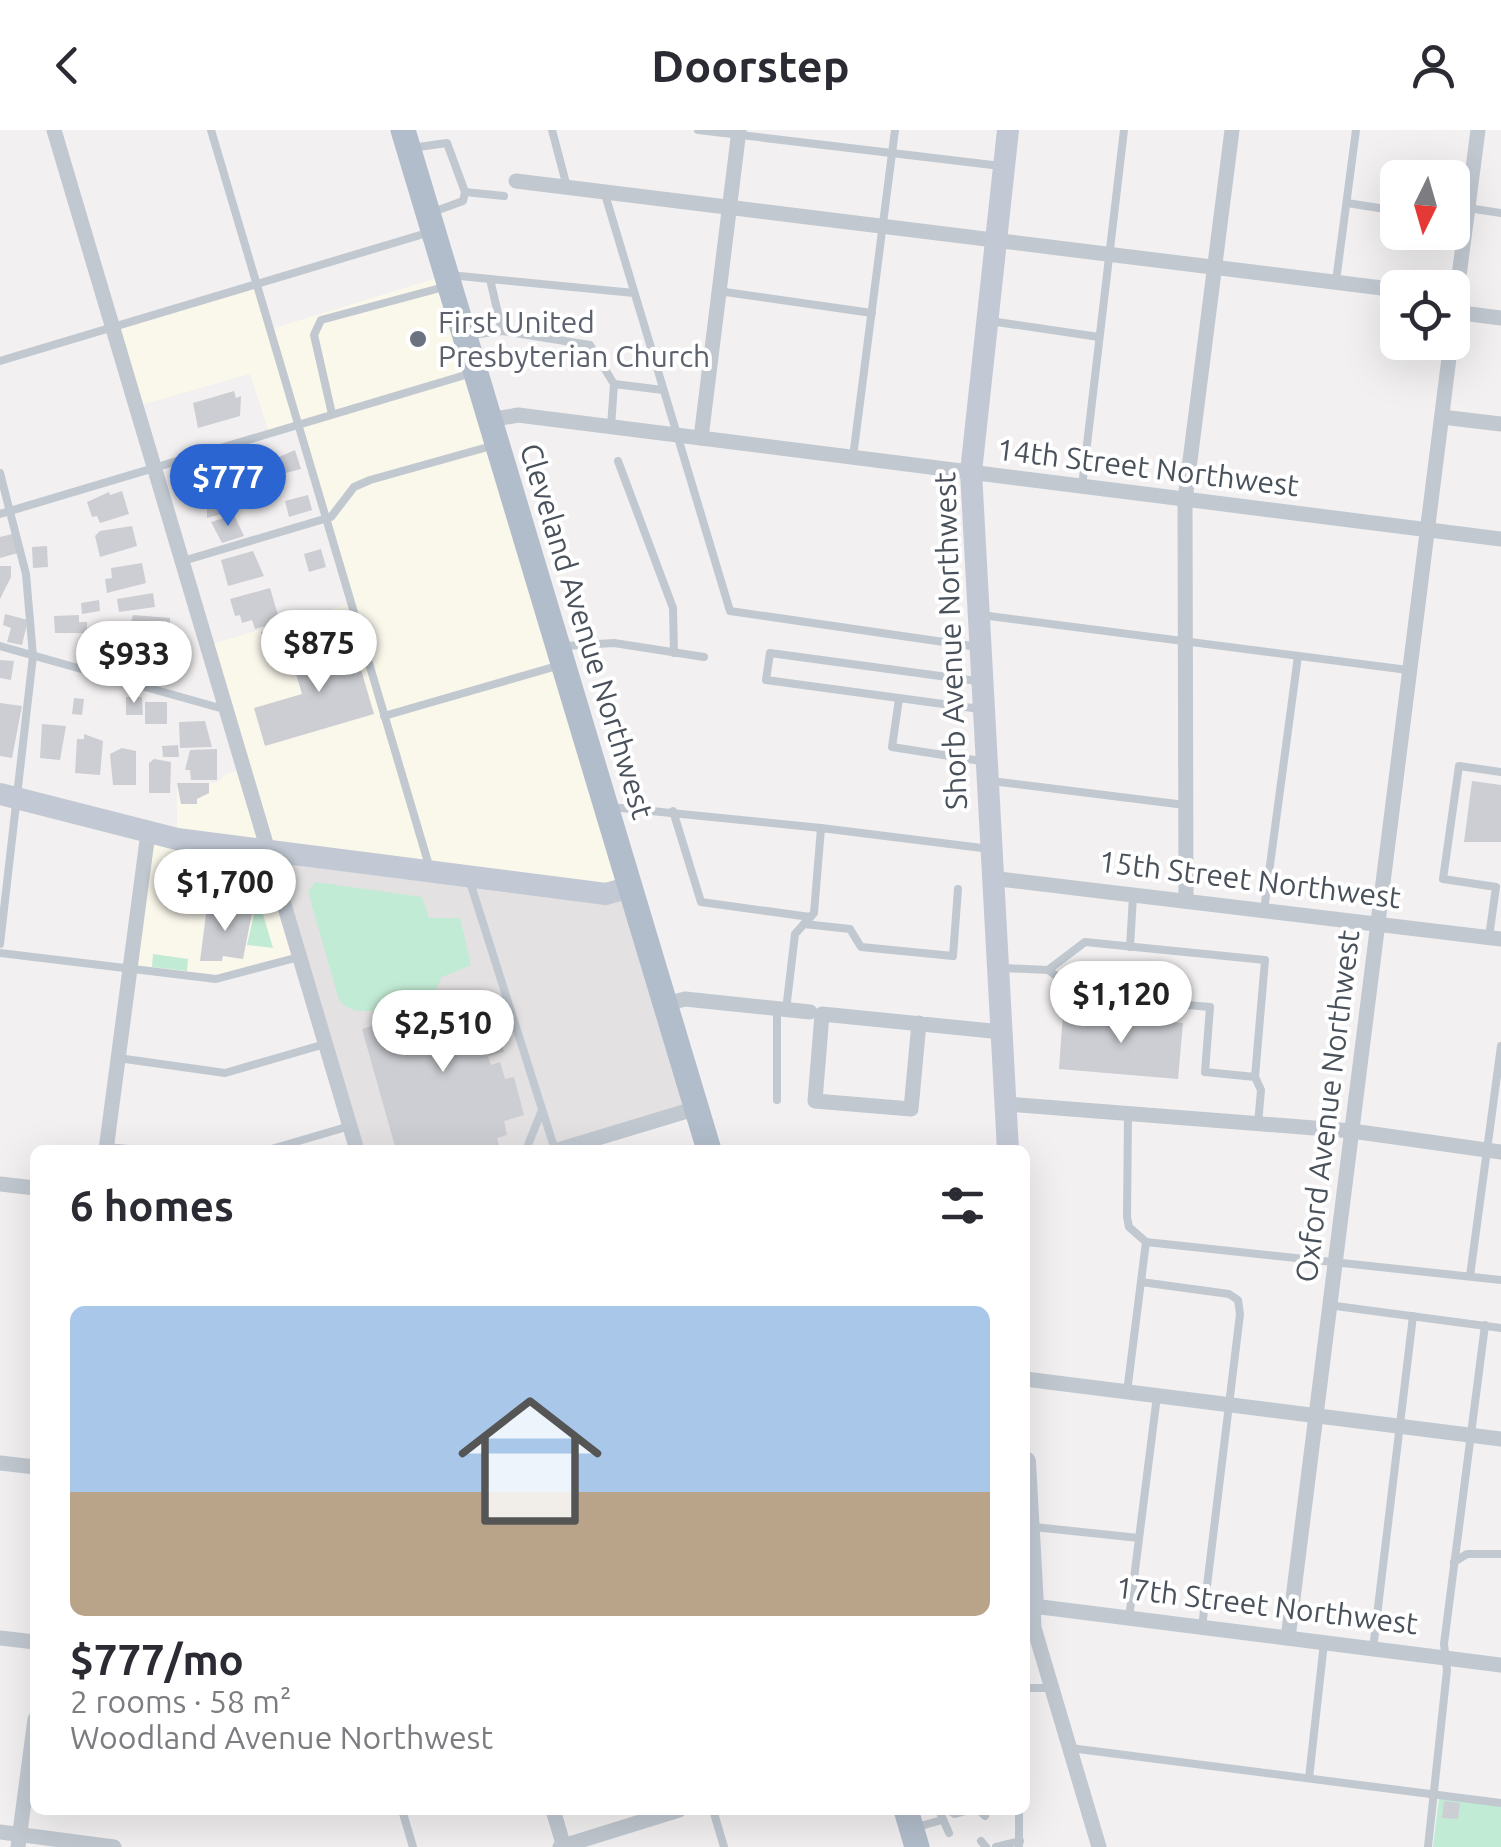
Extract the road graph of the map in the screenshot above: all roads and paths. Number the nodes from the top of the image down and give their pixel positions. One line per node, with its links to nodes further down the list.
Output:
1 (54, 130): 42 (street)
2 (211, 130): 34 (lane)
3 (552, 130): 17 (lane)
4 (698, 130): 11 (lane)
5 (895, 130): 13 (lane)
6 (1008, 130): 14 (street, Shorb Avenue Northwest)
7 (1124, 130): 29 (lane)
8 (1232, 130): 30 (street)
9 (1356, 130): 21 (lane)
10 (1478, 130): 15 (street)
11 (739, 132): 13 (lane); 22 (street)
12 (406, 139): 18 (lane); 26 (main road, Cleveland Avenue Northwest)
13 (892, 153): 14 (lane); 27 (lane)
14 (1004, 167): 28 (street, Shorb Avenue Northwest)
15 (1470, 173)
16 (516, 182): 17 (street)
17 (567, 187): 19 (street)
18 (465, 192): 20 (lane); 26 (lane)
19 (604, 192): 22 (street); 37 (lane)
20 (504, 196)
21 (1347, 203): 23 (lane); 33 (lane)
22 (729, 208): 27 (street); 36 (street)
23 (1380, 208)
24 (1501, 213): 25 (lane)
25 (1470, 215)
26 (431, 222): 32 (main road, Cleveland Avenue Northwest); 34 (lane)
27 (883, 227): 28 (street); 39 (lane)
28 (994, 242): 29 (street); 41 (street, Shorb Avenue Northwest)
29 (1108, 257): 30 (street); 45 (lane)
30 (1215, 268): 33 (street); 65 (street)
31 (490, 278): 32 (lane); 37 (lane); 43 (lane)
32 (448, 280): 44 (main road, Cleveland Avenue Northwest); 51 (lane)
33 (1336, 281): 35 (street)
34 (258, 284): 42 (lane); 54 (lane)
35 (1380, 287)
36 (718, 290): 39 (lane); 58 (street)
37 (634, 292): 50 (lane)
38 (1470, 307): 40 (street)
39 (872, 312): 59 (lane)
40 (1501, 318)
41 (986, 321): 45 (lane); 62 (street, Shorb Avenue Northwest)
42 (112, 327): 47 (lane); 61 (street)
43 (502, 331): 44 (lane); 49 (lane)
44 (465, 336): 48 (main road, Cleveland Avenue Northwest)
45 (1099, 337): 64 (lane)
46 (1449, 360): 52 (street, Oxford Avenue Northwest)
47 (0, 361)
48 (476, 372): 51 (lane); 56 (main road, Cleveland Avenue Northwest)
49 (614, 384): 50 (lane); 55 (lane)
50 (662, 390): 57 (lane)
51 (332, 414): 54 (lane)
52 (1442, 417): 53 (street); 69 (street, Oxford Avenue Northwest)
53 (1501, 424)
54 (298, 425): 61 (lane); 68 (lane)
55 (610, 427): 56 (street, 14th Street Northwest); 57 (street, 14th Street Northwest)
56 (494, 432): 68 (lane); 78 (main road, Cleveland Avenue Northwest)
57 (676, 435): 58 (street, 14th Street Northwest); 75 (lane)
58 (701, 438): 59 (street, 14th Street Northwest)
59 (854, 458): 62 (street, 14th Street Northwest)
60 (618, 461): 76 (lane)
61 (156, 468): 66 (lane); 71 (street)
62 (971, 472): 64 (street, 14th Street Northwest); 72 (street, Shorb Avenue Northwest)
63 (0, 473): 66 (lane)
64 (1082, 487): 65 (street, 14th Street Northwest)
65 (1186, 500): 69 (street, 14th Street Northwest); 73 (street)
66 (11, 511): 67 (lane); 77 (lane)
67 (0, 514)
68 (325, 519): 71 (lane); 88 (lane)
69 (1428, 530): 70 (street, 14th Street Northwest); 83 (street, Oxford Avenue Northwest)
70 (1501, 539)
71 (183, 561): 86 (street)
72 (976, 614): 73 (lane); 75 (street, Shorb Avenue Northwest)
73 (1184, 642): 79 (lane); 92 (street)
74 (0, 646): 77 (lane)
75 (978, 647): 84 (street, Shorb Avenue Northwest)
76 (674, 653): 78 (lane); 80 (lane)
77 (33, 656): 86 (lane); 91 (lane)
78 (560, 656): 88 (lane); 93 (main road, Cleveland Avenue Northwest)
79 (1298, 656): 83 (lane); 106 (lane)
80 (704, 657)
81 (755, 664): 82 (lane)
82 (768, 666): 84 (lane); 85 (lane)
83 (1410, 670): 108 (street, Oxford Avenue Northwest)
84 (981, 681): 87 (street, Shorb Avenue Northwest)
85 (899, 699): 87 (lane); 89 (lane)
86 (228, 710): 98 (street)
87 (981, 710): 89 (street, Shorb Avenue Northwest)
88 (384, 716): 99 (lane)
89 (986, 771): 92 (lane); 97 (street, Shorb Avenue Northwest)
90 (1501, 772): 109 (lane)
91 (9, 796): 96 (street); 110 (lane)
92 (1185, 804): 105 (street)
93 (606, 807): 94 (lane); 102 (main road, Cleveland Avenue Northwest)
94 (673, 811): 95 (lane); 107 (lane)
95 (820, 828): 97 (lane); 107 (lane)
96 (148, 833): 98 (street); 116 (street)
97 (990, 848): 101 (street, Shorb Avenue Northwest)
98 (270, 851): 99 (street); 113 (street)
99 (431, 872): 100 (street)
100 (468, 878): 102 (street); 129 (lane)
101 (991, 878): 104 (street, 15th Street Northwest); 114 (street, Shorb Avenue Northwest)
102 (630, 887): 117 (main road, Cleveland Avenue Northwest)
103 (958, 890): 107 (lane)
104 (1133, 896): 105 (street, 15th Street Northwest); 111 (lane)
105 (1186, 901): 106 (street, 15th Street Northwest)
106 (1264, 910): 108 (street, 15th Street Northwest)
107 (807, 920): 118 (lane)
108 (1378, 924): 109 (street, 15th Street Northwest); 133 (street, Oxford Avenue Northwest)
109 (1495, 938)
110 (0, 944)
111 (1130, 947): 115 (lane); 125 (lane)
112 (0, 952): 116 (lane)
113 (299, 957): 116 (lane); 122 (street)
114 (998, 968): 115 (lane); 121 (street, Shorb Avenue Northwest)
115 (1048, 970): 125 (lane)
116 (130, 971): 124 (street)
117 (666, 1004): 118 (street); 128 (main road, Cleveland Avenue Northwest)
118 (782, 1009): 119 (street); 126 (lane)
119 (816, 1013): 120 (street); 120 (street)
120 (919, 1023): 121 (street)
121 (1002, 1032): 127 (street, Shorb Avenue Northwest)
122 (326, 1044): 124 (lane); 132 (street)
123 (1501, 1046): 142 (lane)
124 (118, 1058): 134 (street)
125 (1255, 1077): 131 (lane)
126 (777, 1100)
127 (1006, 1104): 130 (street); 141 (street, Shorb Avenue Northwest)
128 (697, 1108): 139 (street); 140 (main road, Cleveland Avenue Northwest)
129 (542, 1110): 137 (lane); 138 (lane)
130 (1128, 1114): 131 (street); 145 (lane)
131 (1258, 1124): 133 (street)
132 (350, 1126): 135 (lane); 136 (street)
133 (1352, 1131): 142 (street); 146 (street, Oxford Avenue Northwest)
134 (106, 1145)
135 (285, 1145)
136 (356, 1145)
137 (528, 1145)
138 (555, 1145)
139 (574, 1145)
140 (708, 1145)
141 (1008, 1145)
142 (1495, 1151): 147 (lane)
143 (0, 1184): 144 (street)
144 (30, 1187)
145 (1146, 1242): 146 (lane); 149 (lane)
146 (1334, 1260): 147 (lane); 150 (street, Oxford Avenue Northwest)
147 (1470, 1276): 148 (lane)
148 (1501, 1280)
149 (1141, 1282): 155 (lane); 157 (lane)
150 (1328, 1305): 151 (lane); 158 (street, Oxford Avenue Northwest)
151 (1414, 1316): 152 (lane); 159 (lane)
152 (1485, 1326): 153 (lane); 160 (lane)
153 (1501, 1328)
154 (1030, 1380): 155 (street)
155 (1127, 1392): 156 (street)
156 (1157, 1396): 157 (street); 165 (lane)
157 (1230, 1405): 158 (street); 171 (lane)
158 (1315, 1416): 159 (street); 173 (street, Oxford Avenue Northwest)
159 (1402, 1427): 160 (street); 176 (lane)
160 (1470, 1435): 161 (street); 167 (lane)
161 (1501, 1439)
162 (0, 1463): 163 (street)
163 (30, 1466)
164 (1030, 1527): 165 (lane)
165 (1139, 1538): 170 (lane)
166 (1501, 1554): 167 (lane)
167 (1454, 1562): 177 (lane)
168 (1030, 1605): 170 (street, 17th Street Northwest)
169 (1030, 1610): 180 (street)
170 (1129, 1618): 171 (street, 17th Street Northwest)
171 (1202, 1627): 173 (street, 17th Street Northwest)
172 (0, 1638): 174 (street)
173 (1288, 1638): 175 (street, 17th Street Northwest)
174 (30, 1641)
175 (1324, 1642): 176 (street, 17th Street Northwest); 183 (lane)
176 (1374, 1649): 177 (street, 17th Street Northwest)
177 (1445, 1658): 178 (street, 17th Street Northwest); 184 (lane)
178 (1501, 1664)
179 (1030, 1688): 180 (lane)
180 (1052, 1688): 181 (street)
181 (1070, 1748): 183 (lane); 205 (street)
182 (30, 1757): 198 (street)
183 (1308, 1778): 184 (lane)
184 (1436, 1795): 185 (lane); 206 (lane)
185 (1501, 1803)
186 (403, 1815): 201 (lane)
187 (554, 1815): 202 (street)
188 (663, 1815): 202 (street)
189 (714, 1815): 203 (lane)
190 (940, 1815): 194 (lane); 196 (lane)
191 (954, 1815): 193 (lane)
192 (1019, 1815): 199 (lane)
193 (963, 1823)
194 (911, 1828)
195 (0, 1832): 198 (street)
196 (950, 1833)
197 (1003, 1835): 199 (lane)
198 (19, 1841): 200 (street)
199 (1017, 1844): 204 (lane)
200 (114, 1847)
201 (413, 1847)
202 (563, 1847)
203 (724, 1847)
204 (996, 1847)
205 (1099, 1847)
206 (1428, 1847)

